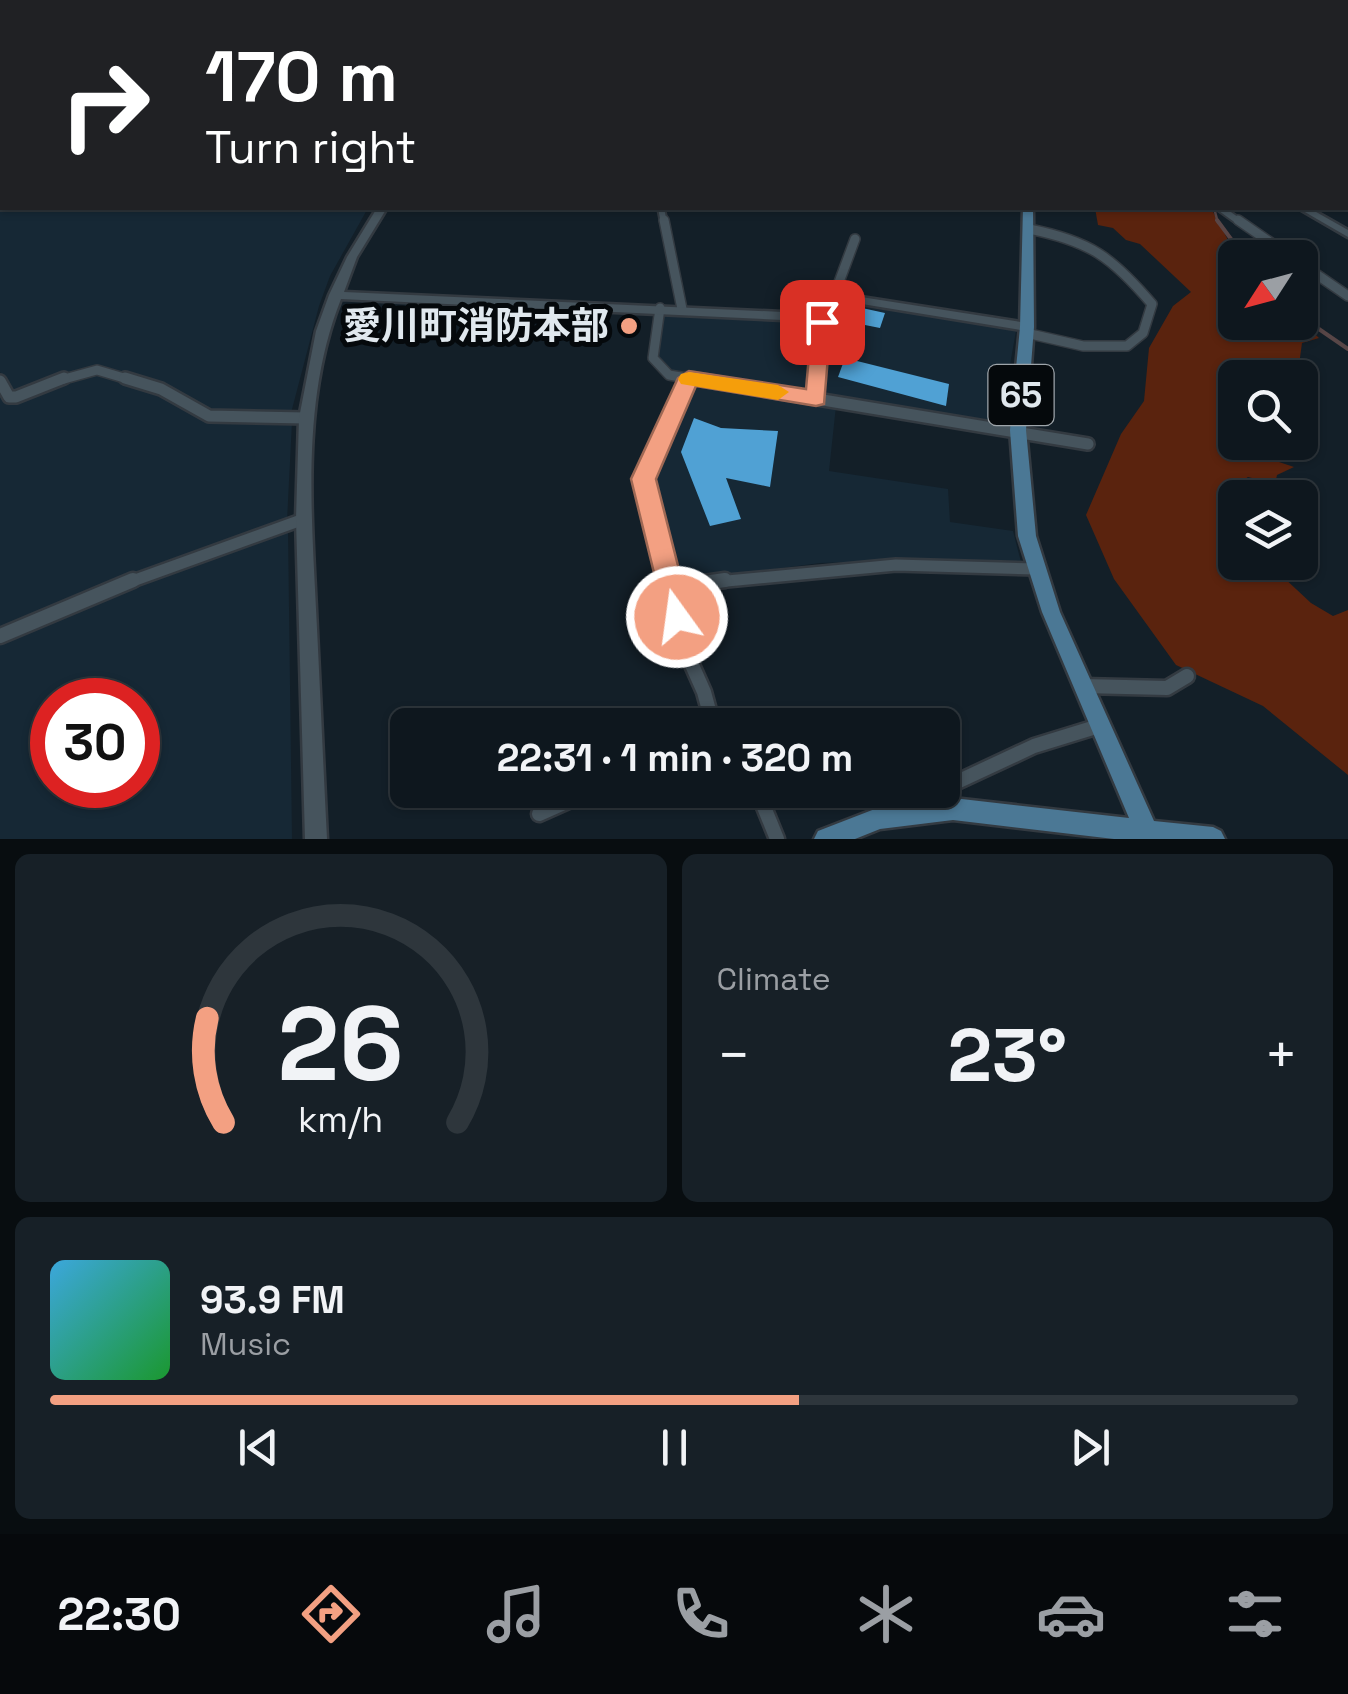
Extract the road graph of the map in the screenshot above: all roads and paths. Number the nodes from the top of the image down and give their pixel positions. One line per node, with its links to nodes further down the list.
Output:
1 (429, 0): 2 (street)
2 (455, 0)
3 (661, 210): 17 (street)
4 (1028, 210): 8 (main road, 65)
5 (1223, 210): 11 (street)
6 (1307, 210): 9 (street)
7 (382, 211): 13 (street)
8 (1028, 229): 19 (main road, 65); 19 (street)
9 (1348, 234)
10 (856, 240): 15 (street)
11 (1267, 240)
12 (1318, 275): 14 (street)
13 (336, 295): 16 (street); 23 (street)
14 (1348, 296)
15 (846, 302): 18 (street); 19 (street)
16 (660, 308): 17 (street); 20 (street)
17 (682, 308): 18 (street)
18 (818, 314): 22 (street)
19 (1027, 330): 24 (main road, 65)
20 (689, 378): 22 (street); 28 (street)
21 (0, 380): 23 (street)
22 (816, 398): 24 (street)
23 (306, 418): 26 (street)
24 (1018, 430): 25 (street); 27 (main road, 65)
25 (1088, 444)
26 (304, 519): 29 (street); 41 (street)
27 (1035, 569): 28 (street); 31 (main road, 65)
28 (670, 588): 32 (street)
29 (0, 636)
30 (1187, 676): 31 (street)
31 (1082, 686): 33 (main road, 65)
32 (708, 708)
33 (1099, 726): 34 (street); 40 (main road, 65)
34 (960, 780)
35 (552, 808): 39 (street)
36 (764, 808): 42 (street)
37 (920, 808): 38 (street)
38 (916, 812): 40 (main road); 43 (main road)
39 (539, 814)
40 (1148, 834): 44 (main road)
41 (316, 839)
42 (777, 839)
43 (826, 839)
44 (1212, 839)

